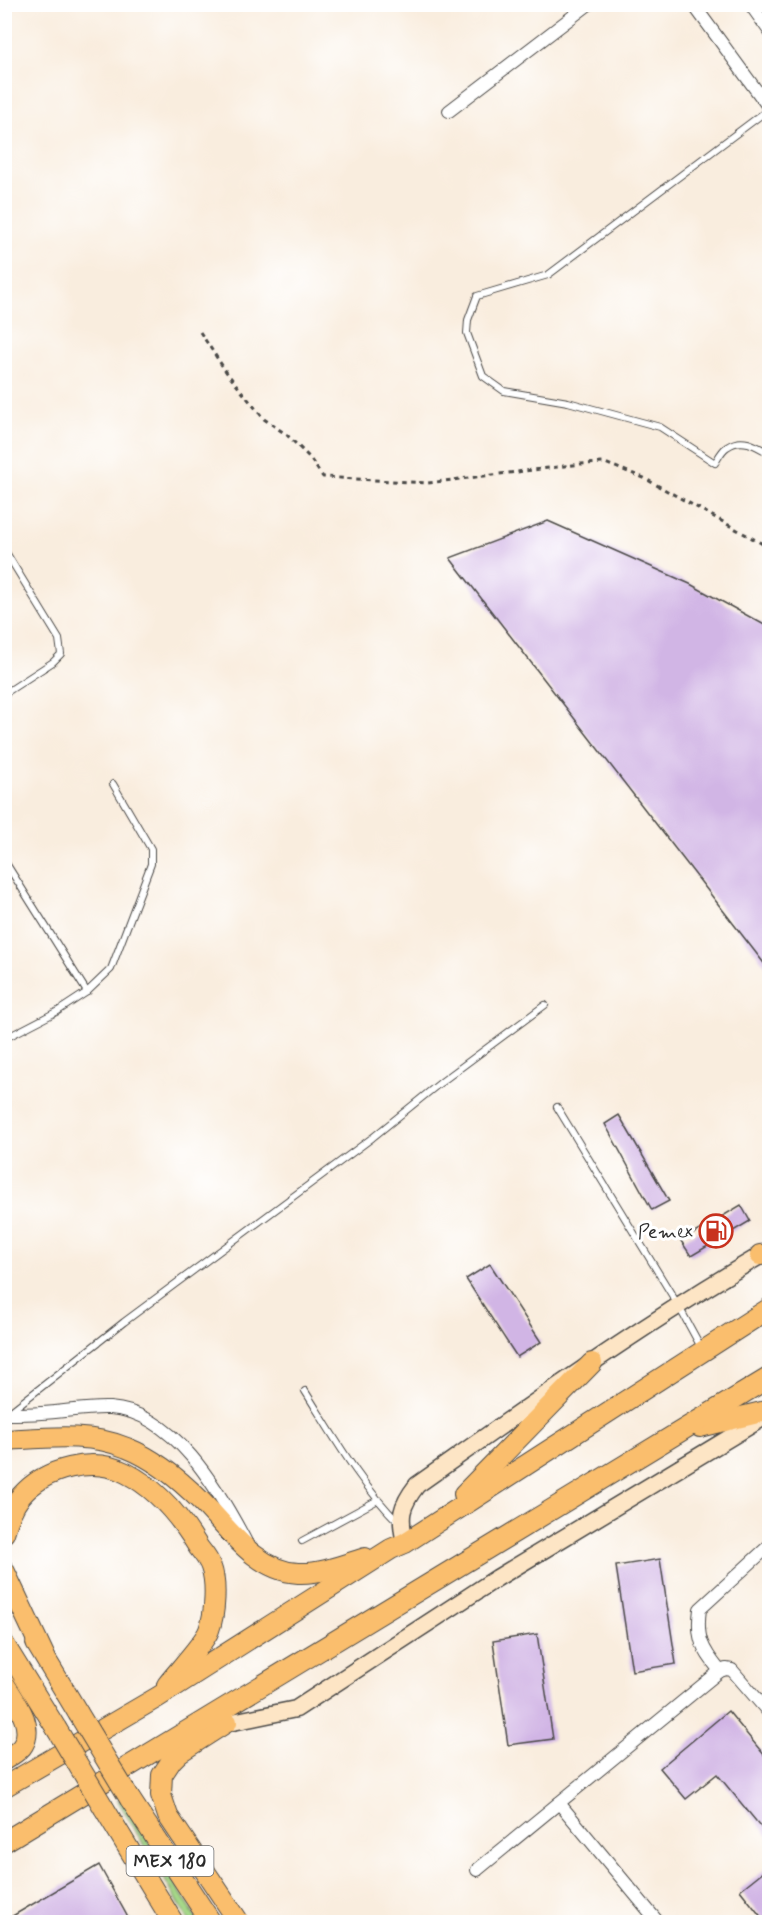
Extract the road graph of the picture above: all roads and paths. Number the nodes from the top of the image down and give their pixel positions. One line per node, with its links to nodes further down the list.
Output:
1 (589, 4): 6 (street)
2 (693, 4): 5 (street)
3 (750, 4): 4 (street)
4 (770, 32)
5 (770, 109): 8 (lane)
6 (449, 111)
7 (200, 332): 9 (path)
8 (770, 454)
9 (770, 548)
10 (4, 549): 11 (lane)
11 (4, 694)
12 (112, 784): 14 (lane)
13 (4, 860): 14 (lane)
14 (87, 992): 16 (lane)
15 (544, 1005): 26 (lane)
16 (4, 1039)
17 (557, 1107): 19 (lane)
18 (766, 1253): 19 (main road)
19 (678, 1305): 21 (lane); 22 (main road)
20 (770, 1308): 21 (main road)
21 (704, 1352): 30 (main road)
22 (592, 1363): 30 (main road); 32 (main road)
23 (770, 1377): 27 (main road)
24 (305, 1391): 29 (lane)
25 (770, 1412): 27 (main road); 45 (main road)
26 (6, 1414): 35 (street)
27 (680, 1432): 39 (main road)
28 (4, 1440): 35 (main road)
29 (376, 1501): 32 (lane); 33 (lane)
30 (442, 1518): 32 (main road)
31 (4, 1533): 43 (main road)
32 (399, 1539): 35 (main road); 43 (main road)
33 (302, 1541)
34 (770, 1545): 41 (street)
35 (253, 1554)
36 (4, 1570): 40 (main road)
37 (4, 1590): 40 (main road, MEX 180)
38 (4, 1644): 51 (main road, MEX 180, bridge)
39 (317, 1652): 45 (main road); 49 (main road)
40 (45, 1657): 52 (main road, MEX 180, bridge)
41 (720, 1671): 44 (street); 48 (street)
42 (4, 1683): 46 (main road)
43 (158, 1697): 47 (main road)
44 (770, 1714)
45 (223, 1724): 53 (main road)
46 (4, 1760)
47 (4, 1787)
48 (559, 1803): 50 (street); 54 (street)
49 (5, 1842)
50 (477, 1870)
51 (173, 1923)
52 (212, 1923)
53 (239, 1923)
54 (658, 1923)

